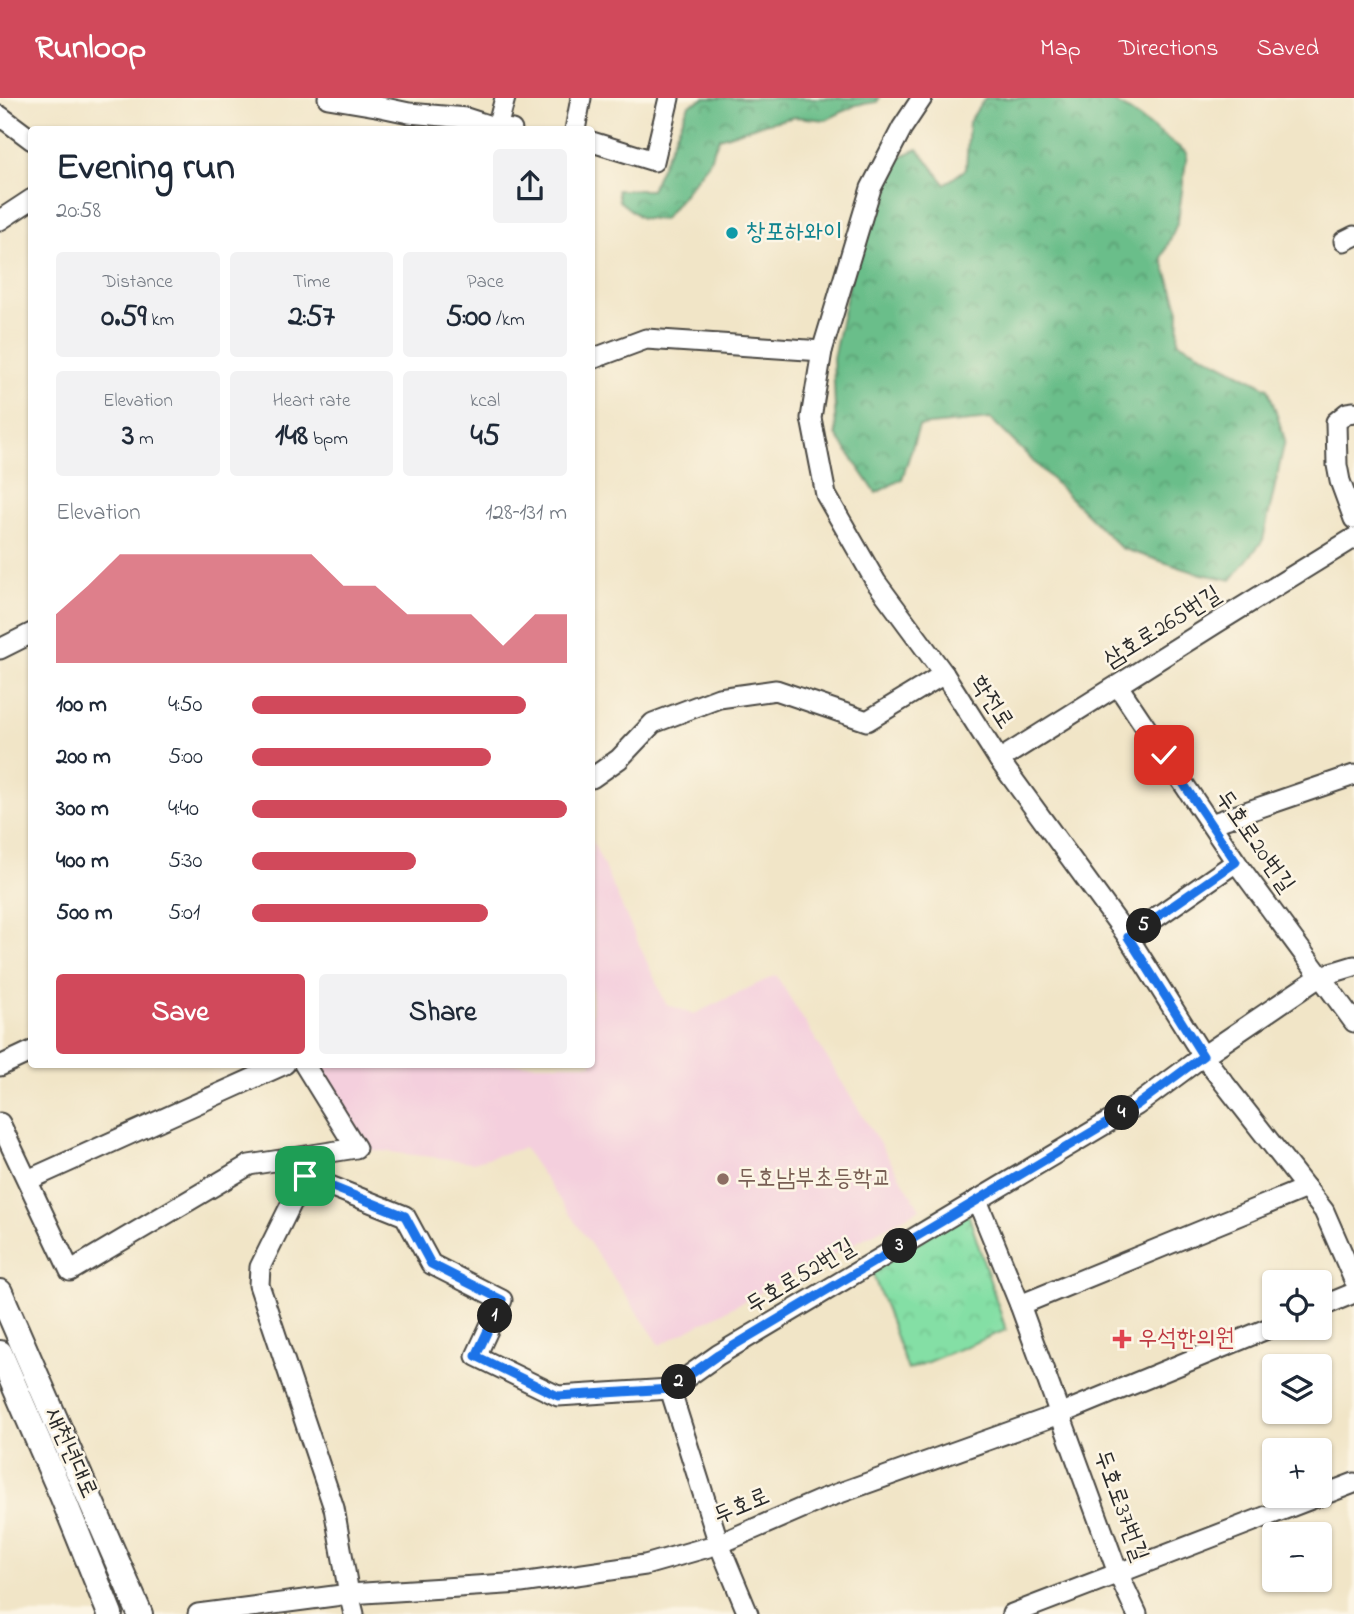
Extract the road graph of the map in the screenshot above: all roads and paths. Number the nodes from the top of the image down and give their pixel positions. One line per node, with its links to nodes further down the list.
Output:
1 (328, 98): 7 (street)
2 (470, 98): 10 (street)
3 (505, 98): 12 (street)
4 (581, 98): 13 (street)
5 (669, 98): 15 (street)
6 (922, 98): 18 (street, 학전로)
7 (377, 102): 8 (street)
8 (411, 106): 10 (street)
9 (0, 117): 14 (street)
10 (466, 118): 11 (street)
11 (494, 126)
12 (504, 126)
13 (576, 126)
14 (28, 137)
15 (595, 143)
16 (28, 202): 17 (street)
17 (0, 220)
18 (822, 351): 19 (street); 25 (street, 학전로)
19 (595, 358)
20 (1354, 412): 21 (street)
21 (1354, 519)
22 (1354, 538): 26 (street, 삼호로265번길)
23 (28, 635): 24 (street)
24 (0, 649)
25 (944, 674): 27 (street, 학전로); 29 (street)
26 (1118, 686): 27 (street, 삼호로265번길); 30 (street, 두호로20번길)
27 (999, 760): 32 (street, 학전로)
28 (1354, 775): 30 (street)
29 (595, 776)
30 (1210, 824): 31 (street, 두호로20번길)
31 (1236, 862): 32 (street); 34 (street, 두호로20번길)
32 (1128, 937): 37 (street, 학전로)
33 (1354, 967): 34 (street, 두호로52번길)
34 (1321, 976): 35 (street, 두호로20번길); 37 (street, 두호로52번길)
35 (1354, 1023)
36 (28, 1054): 38 (street)
37 (1203, 1056): 43 (street, 학전로); 44 (street, 두호로52번길)
38 (0, 1066)
39 (276, 1068): 42 (street)
40 (306, 1068): 42 (street)
41 (0, 1123): 42 (street)
42 (28, 1180)
43 (1306, 1188): 45 (street, 학전로); 49 (street)
44 (977, 1200): 49 (street, 두호로37번길); 52 (street, 두호로52번길)
45 (1354, 1280)
46 (0, 1293): 58 (main road, 새천년대로)
47 (1354, 1293): 48 (street)
48 (1332, 1302)
49 (1020, 1305): 53 (street, 두호로37번길)
50 (1262, 1331): 53 (street, 두호로)
51 (0, 1353): 56 (main road, 새천년대로)
52 (670, 1389): 59 (street); 61 (street)
53 (1060, 1415): 59 (street, 두호로); 60 (street, 두호로37번길)
54 (1354, 1483): 55 (street)
55 (1332, 1491)
56 (63, 1498): 58 (main road); 62 (main road, 새천년대로)
57 (1288, 1508): 60 (street)
58 (104, 1529): 63 (main road, 새천년대로)
59 (719, 1544): 61 (street, 두호로); 66 (street)
60 (1118, 1573): 67 (street); 68 (street, 두호로37번길)
61 (349, 1594): 64 (street, 두호로); 65 (street)
62 (110, 1614)
63 (140, 1614)
64 (198, 1614)
65 (354, 1614)
66 (748, 1614)
67 (1012, 1614)
68 (1137, 1614)

